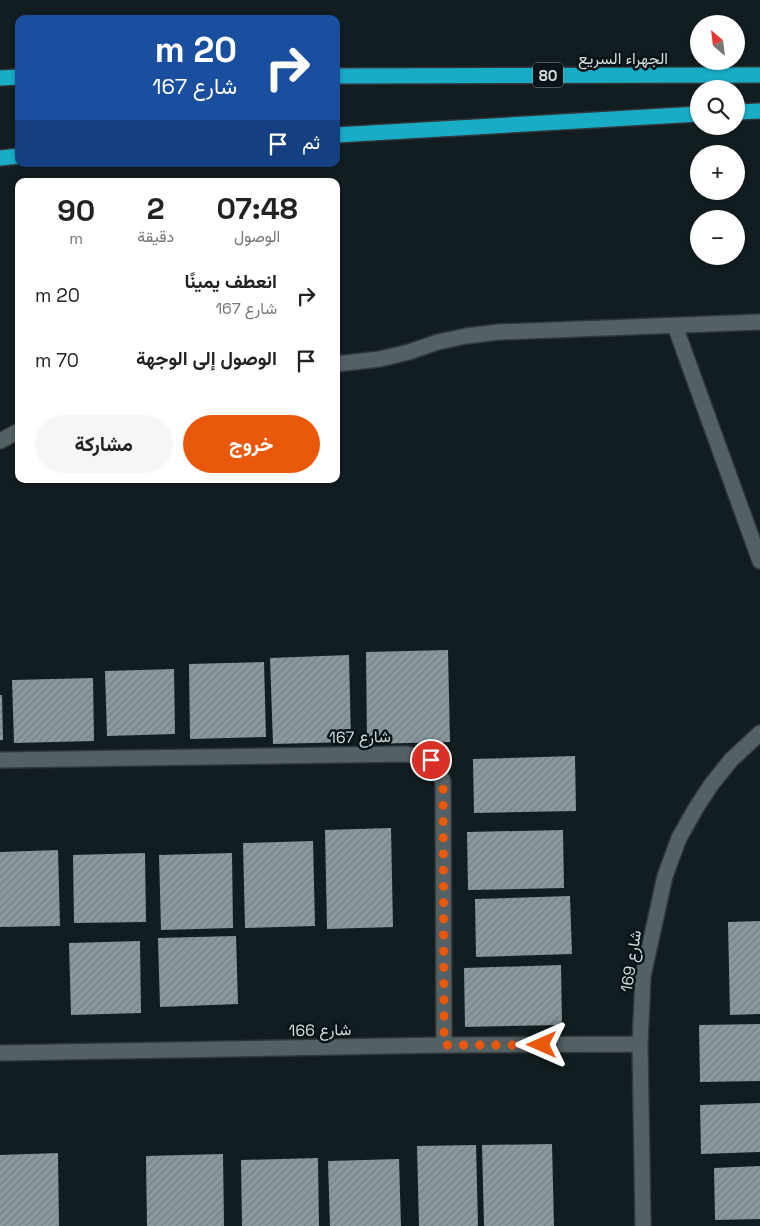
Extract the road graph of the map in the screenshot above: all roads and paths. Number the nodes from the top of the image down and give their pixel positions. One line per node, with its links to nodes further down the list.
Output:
1 (760, 75): 2 (highway, الجهراء السريع / 80)
2 (340, 76)
3 (0, 78): 4 (highway)
4 (15, 78)
5 (760, 111): 6 (highway)
6 (745, 112)
7 (690, 115): 8 (highway)
8 (340, 135)
9 (15, 156): 10 (highway)
10 (0, 158)
11 (760, 322): 12 (street)
12 (675, 326): 13 (street); 16 (street)
13 (340, 364)
14 (15, 433): 15 (street)
15 (0, 441)
16 (760, 561)
17 (760, 733): 19 (street, شارع 169)
18 (0, 760): 20 (street, شارع 167)
19 (640, 1044): 20 (street, شارع 166); 22 (street, شارع 169)
20 (444, 1045): 21 (street, شارع 166)
21 (0, 1053)
22 (643, 1226)

